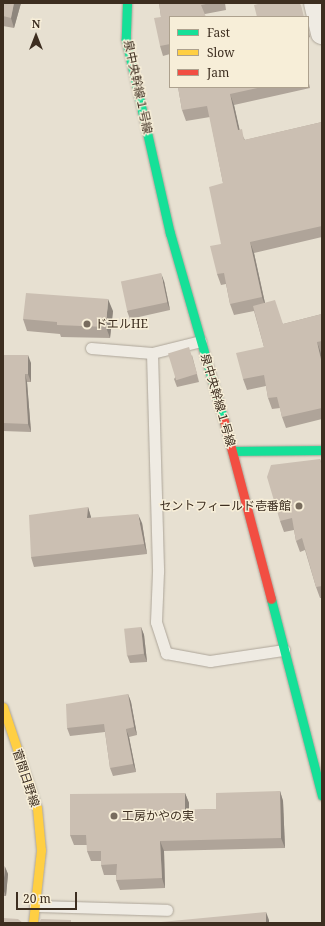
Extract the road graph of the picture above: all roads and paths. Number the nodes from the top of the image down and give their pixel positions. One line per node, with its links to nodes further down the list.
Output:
1 (127, 3): 4 (street, 泉中央幹線１号線)
2 (315, 3): 3 (street)
3 (322, 33)
4 (201, 341): 6 (lane); 8 (street, 泉中央幹線１号線)
5 (91, 348): 6 (lane)
6 (152, 353): 9 (lane)
7 (322, 450): 8 (street)
8 (232, 451): 9 (street, 泉中央幹線１号線)
9 (284, 650): 11 (street, 泉中央幹線１号線)
10 (3, 706): 12 (street, 菅間日野線)
11 (322, 796)
12 (35, 906): 13 (lane); 14 (street, 菅間日野線)
13 (167, 910)
14 (33, 923)

